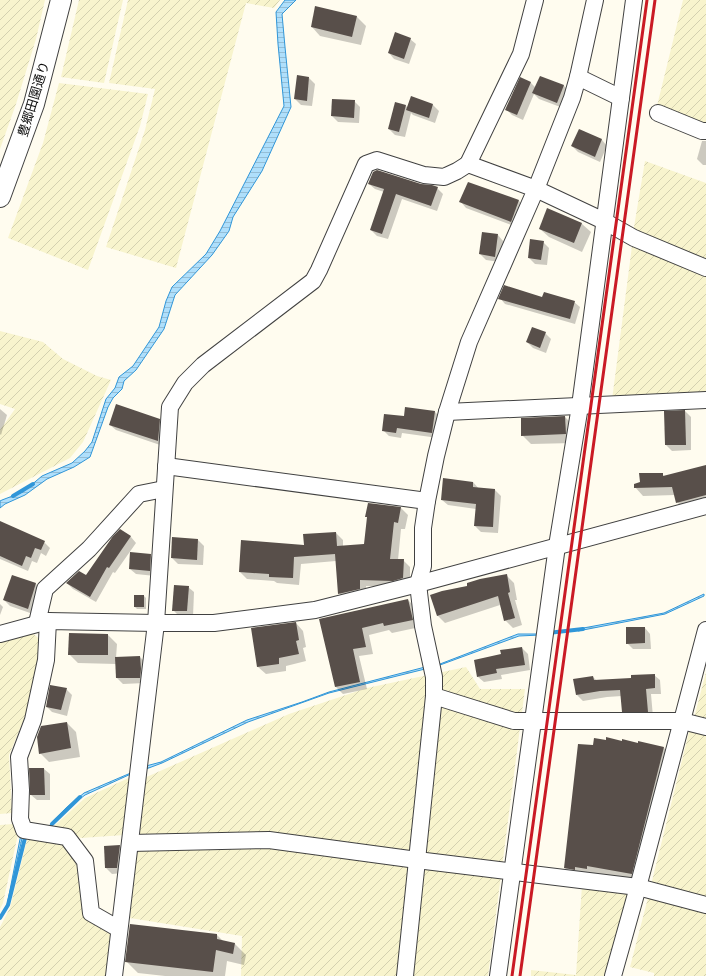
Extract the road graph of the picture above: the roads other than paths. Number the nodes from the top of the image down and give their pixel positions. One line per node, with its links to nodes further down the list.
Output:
1 (61, 0): 11 (street, 豊郷田園通り)
2 (535, 0): 9 (street)
3 (595, 0): 5 (street)
4 (634, 0): 6 (street)
5 (578, 77): 6 (street); 10 (street)
6 (622, 98): 12 (street)
7 (658, 113): 8 (street)
8 (706, 131)
9 (468, 164): 10 (street); 17 (street)
10 (536, 189): 12 (street); 16 (street)
11 (0, 197)
12 (604, 221): 13 (street); 15 (street)
13 (706, 268)
14 (706, 400): 15 (street)
15 (580, 406): 16 (street); 21 (street)
16 (447, 412): 19 (street)
17 (166, 466): 18 (street); 19 (street)
18 (164, 489): 23 (street); 24 (street)
19 (427, 501): 22 (street)
20 (706, 506): 21 (street)
21 (557, 546): 22 (street); 28 (street)
22 (418, 584): 24 (street); 27 (street)
23 (43, 622): 24 (street); 26 (street); 36 (street)
24 (156, 623): 31 (street)
25 (706, 630): 29 (street)
26 (0, 634)
27 (434, 696): 28 (street); 32 (street)
28 (532, 721): 29 (street); 33 (street)
29 (682, 721): 30 (street); 34 (street)
30 (706, 727)
31 (130, 843): 32 (street); 36 (street)
32 (417, 860): 33 (street); 38 (street)
33 (512, 872): 34 (street); 39 (street)
34 (638, 887): 35 (street); 40 (street)
35 (706, 905)
36 (119, 929): 37 (street)
37 (114, 976)
38 (405, 976)
39 (498, 976)
40 (613, 976)

